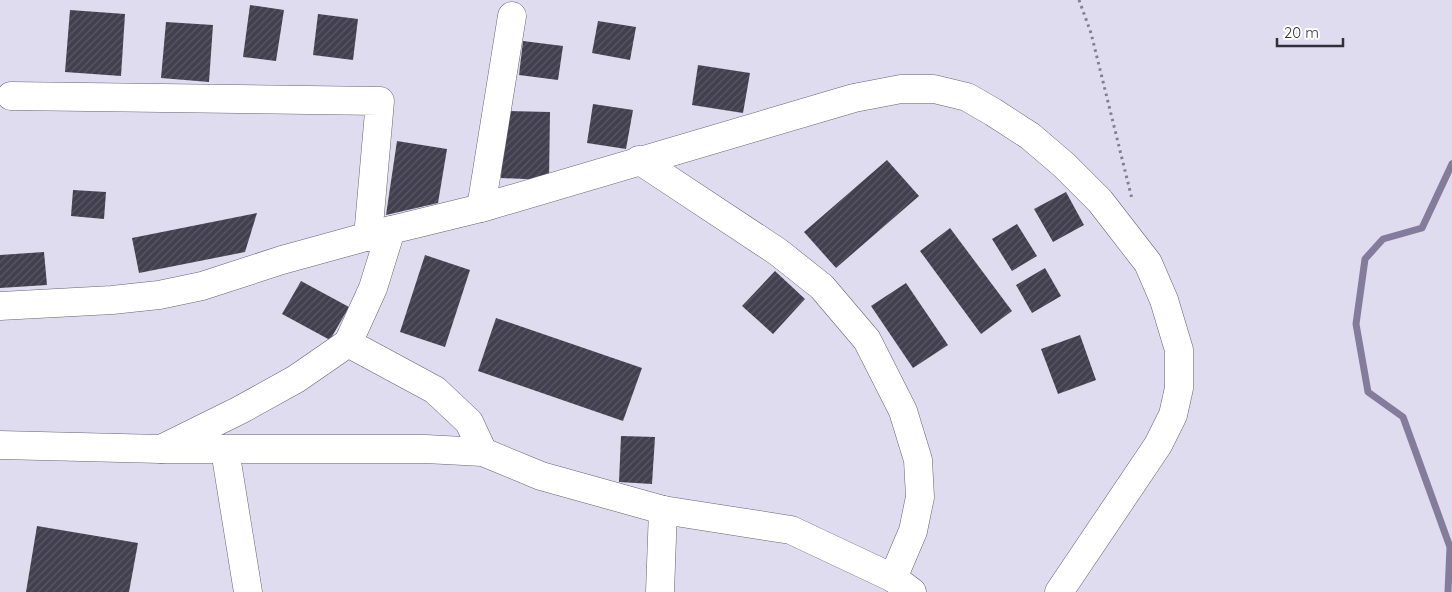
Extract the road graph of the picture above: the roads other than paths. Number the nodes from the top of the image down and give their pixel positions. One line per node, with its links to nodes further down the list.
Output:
1 (512, 16): 4 (street)
2 (11, 96): 5 (street)
3 (639, 160): 4 (street); 13 (street); 16 (street)
4 (482, 208): 5 (street)
5 (379, 233): 6 (street); 7 (street)
6 (0, 306)
7 (348, 343): 9 (street); 11 (street)
8 (0, 445): 9 (street)
9 (161, 449): 10 (street)
10 (225, 450): 11 (street); 14 (street)
11 (484, 452): 12 (street)
12 (663, 510): 13 (street); 15 (street)
13 (903, 585)
14 (248, 592)
15 (660, 592)
16 (1059, 592)

